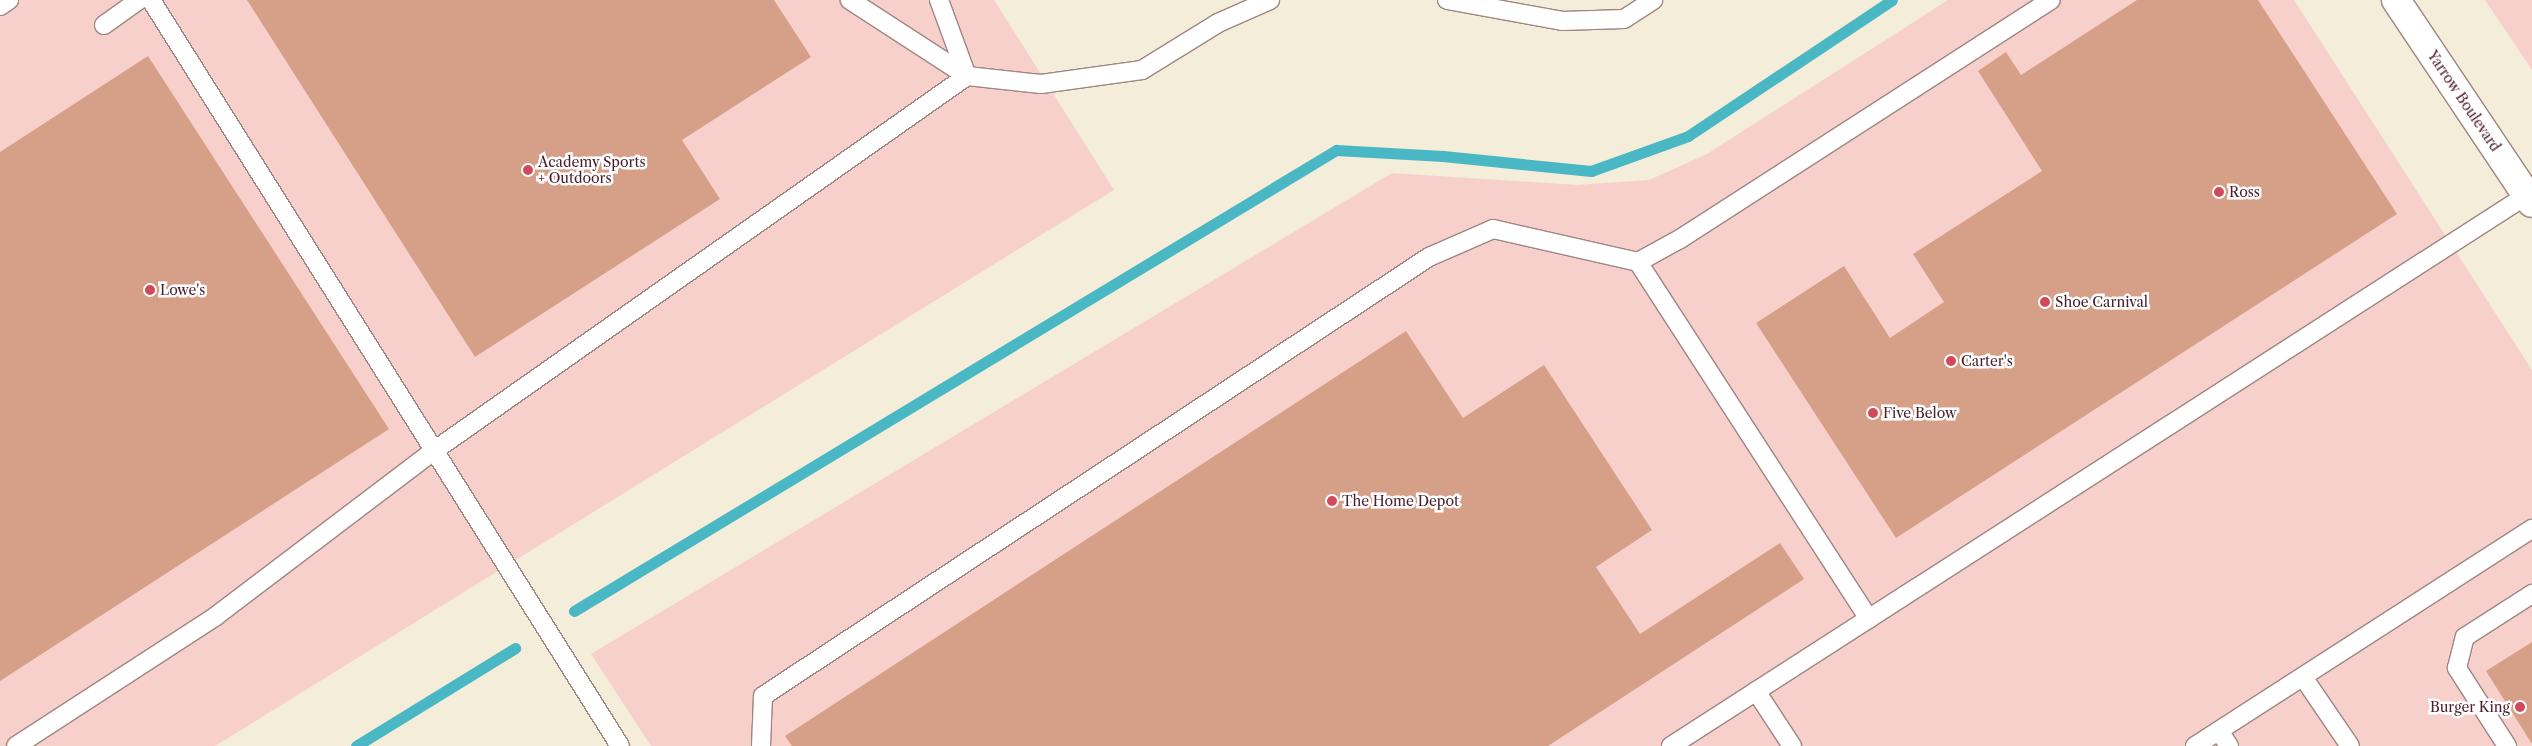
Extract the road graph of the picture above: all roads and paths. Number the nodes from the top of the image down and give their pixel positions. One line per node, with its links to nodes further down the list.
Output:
1 (8, 0): 11 (lane)
2 (139, 0): 12 (lane)
3 (151, 0): 16 (lane)
4 (850, 0): 13 (lane)
5 (939, 0): 13 (lane)
6 (1270, 0): 13 (lane)
7 (1447, 0): 8 (lane)
8 (1653, 0)
9 (2051, 0): 15 (lane)
10 (2396, 0): 14 (street, Yarrow Boulevard)
11 (0, 6)
12 (104, 25)
13 (967, 76): 16 (lane)
14 (2530, 199): 19 (lane)
15 (1638, 262): 19 (lane); 25 (lane)
16 (435, 450): 23 (lane); 24 (lane)
17 (2532, 529): 20 (lane)
18 (2532, 594): 31 (lane)
19 (1869, 619): 21 (lane)
20 (2303, 676): 22 (lane); 30 (lane)
21 (1756, 691): 26 (lane); 27 (lane)
22 (2219, 730): 28 (lane); 29 (lane)
23 (16, 746)
24 (620, 746)
25 (761, 746)
26 (1671, 746)
27 (1792, 746)
28 (2195, 746)
29 (2229, 746)
30 (2350, 746)
31 (2507, 746)

